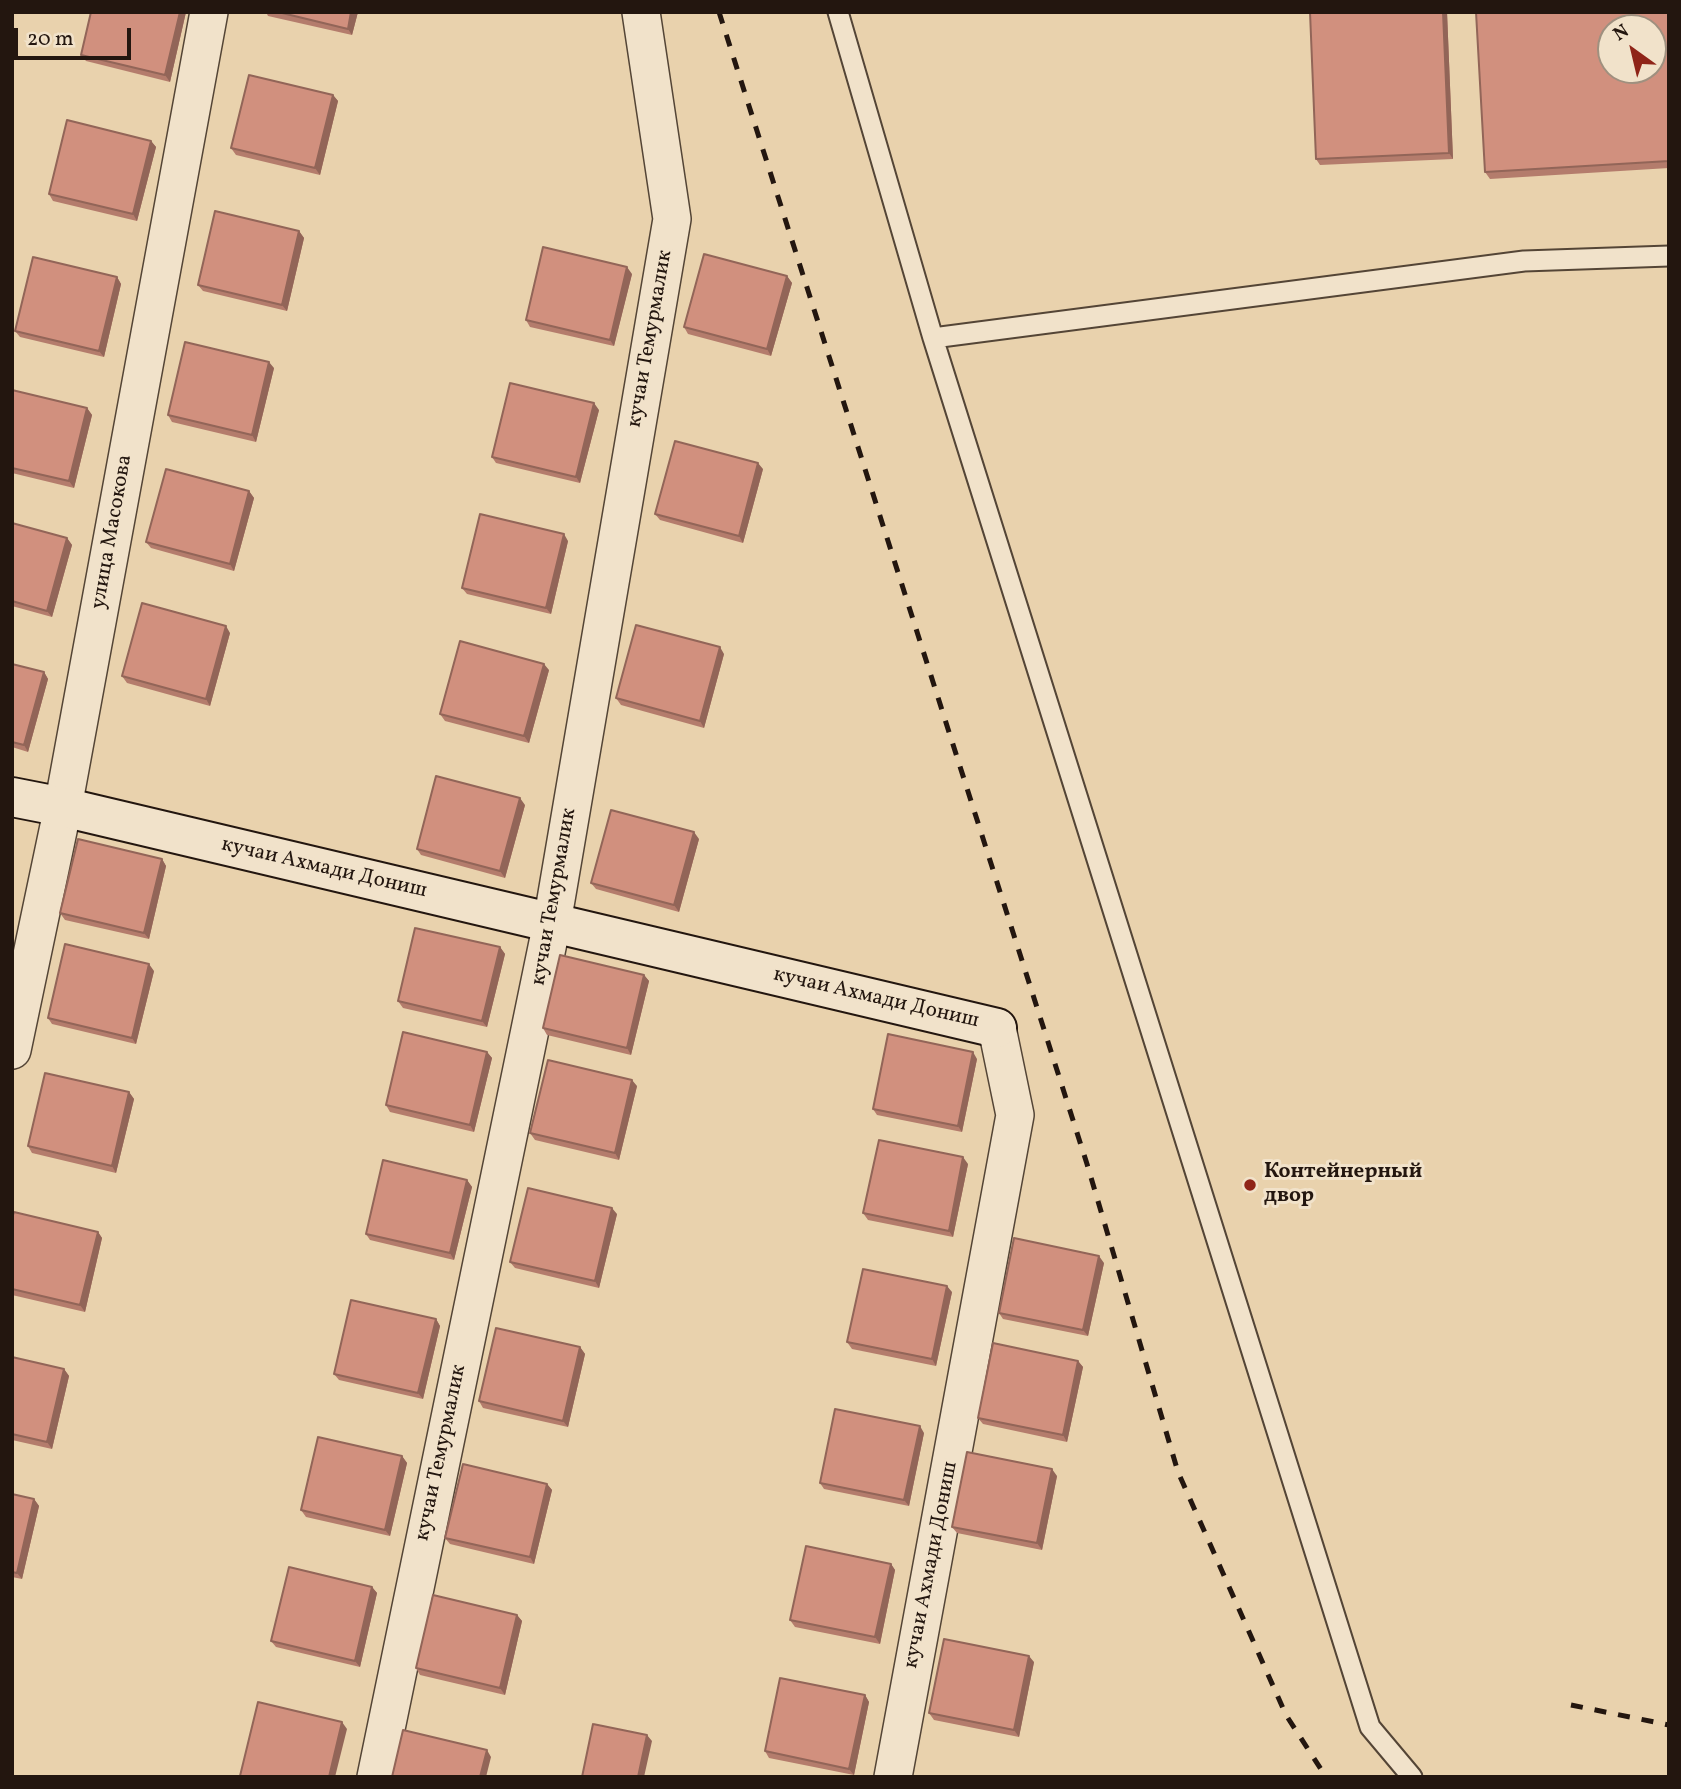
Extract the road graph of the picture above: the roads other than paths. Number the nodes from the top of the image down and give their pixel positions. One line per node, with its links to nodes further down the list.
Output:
1 (209, 12): 7 (street, улица Масокова)
2 (641, 12): 8 (street, кучаи Темурмалик)
3 (838, 12): 5 (lane)
4 (1669, 256): 5 (lane)
5 (933, 338): 13 (lane)
6 (12, 797): 7 (street, кучаи Ахмади Дониш)
7 (63, 807): 8 (street, кучаи Ахмади Дониш); 10 (street, улица Масокова)
8 (552, 923): 9 (street, кучаи Ахмади Дониш); 11 (street, кучаи Темурмалик)
9 (998, 1028): 12 (street, кучаи Ахмади Дониш)
10 (12, 1050)
11 (376, 1777)
12 (892, 1777)
13 (1412, 1777)

